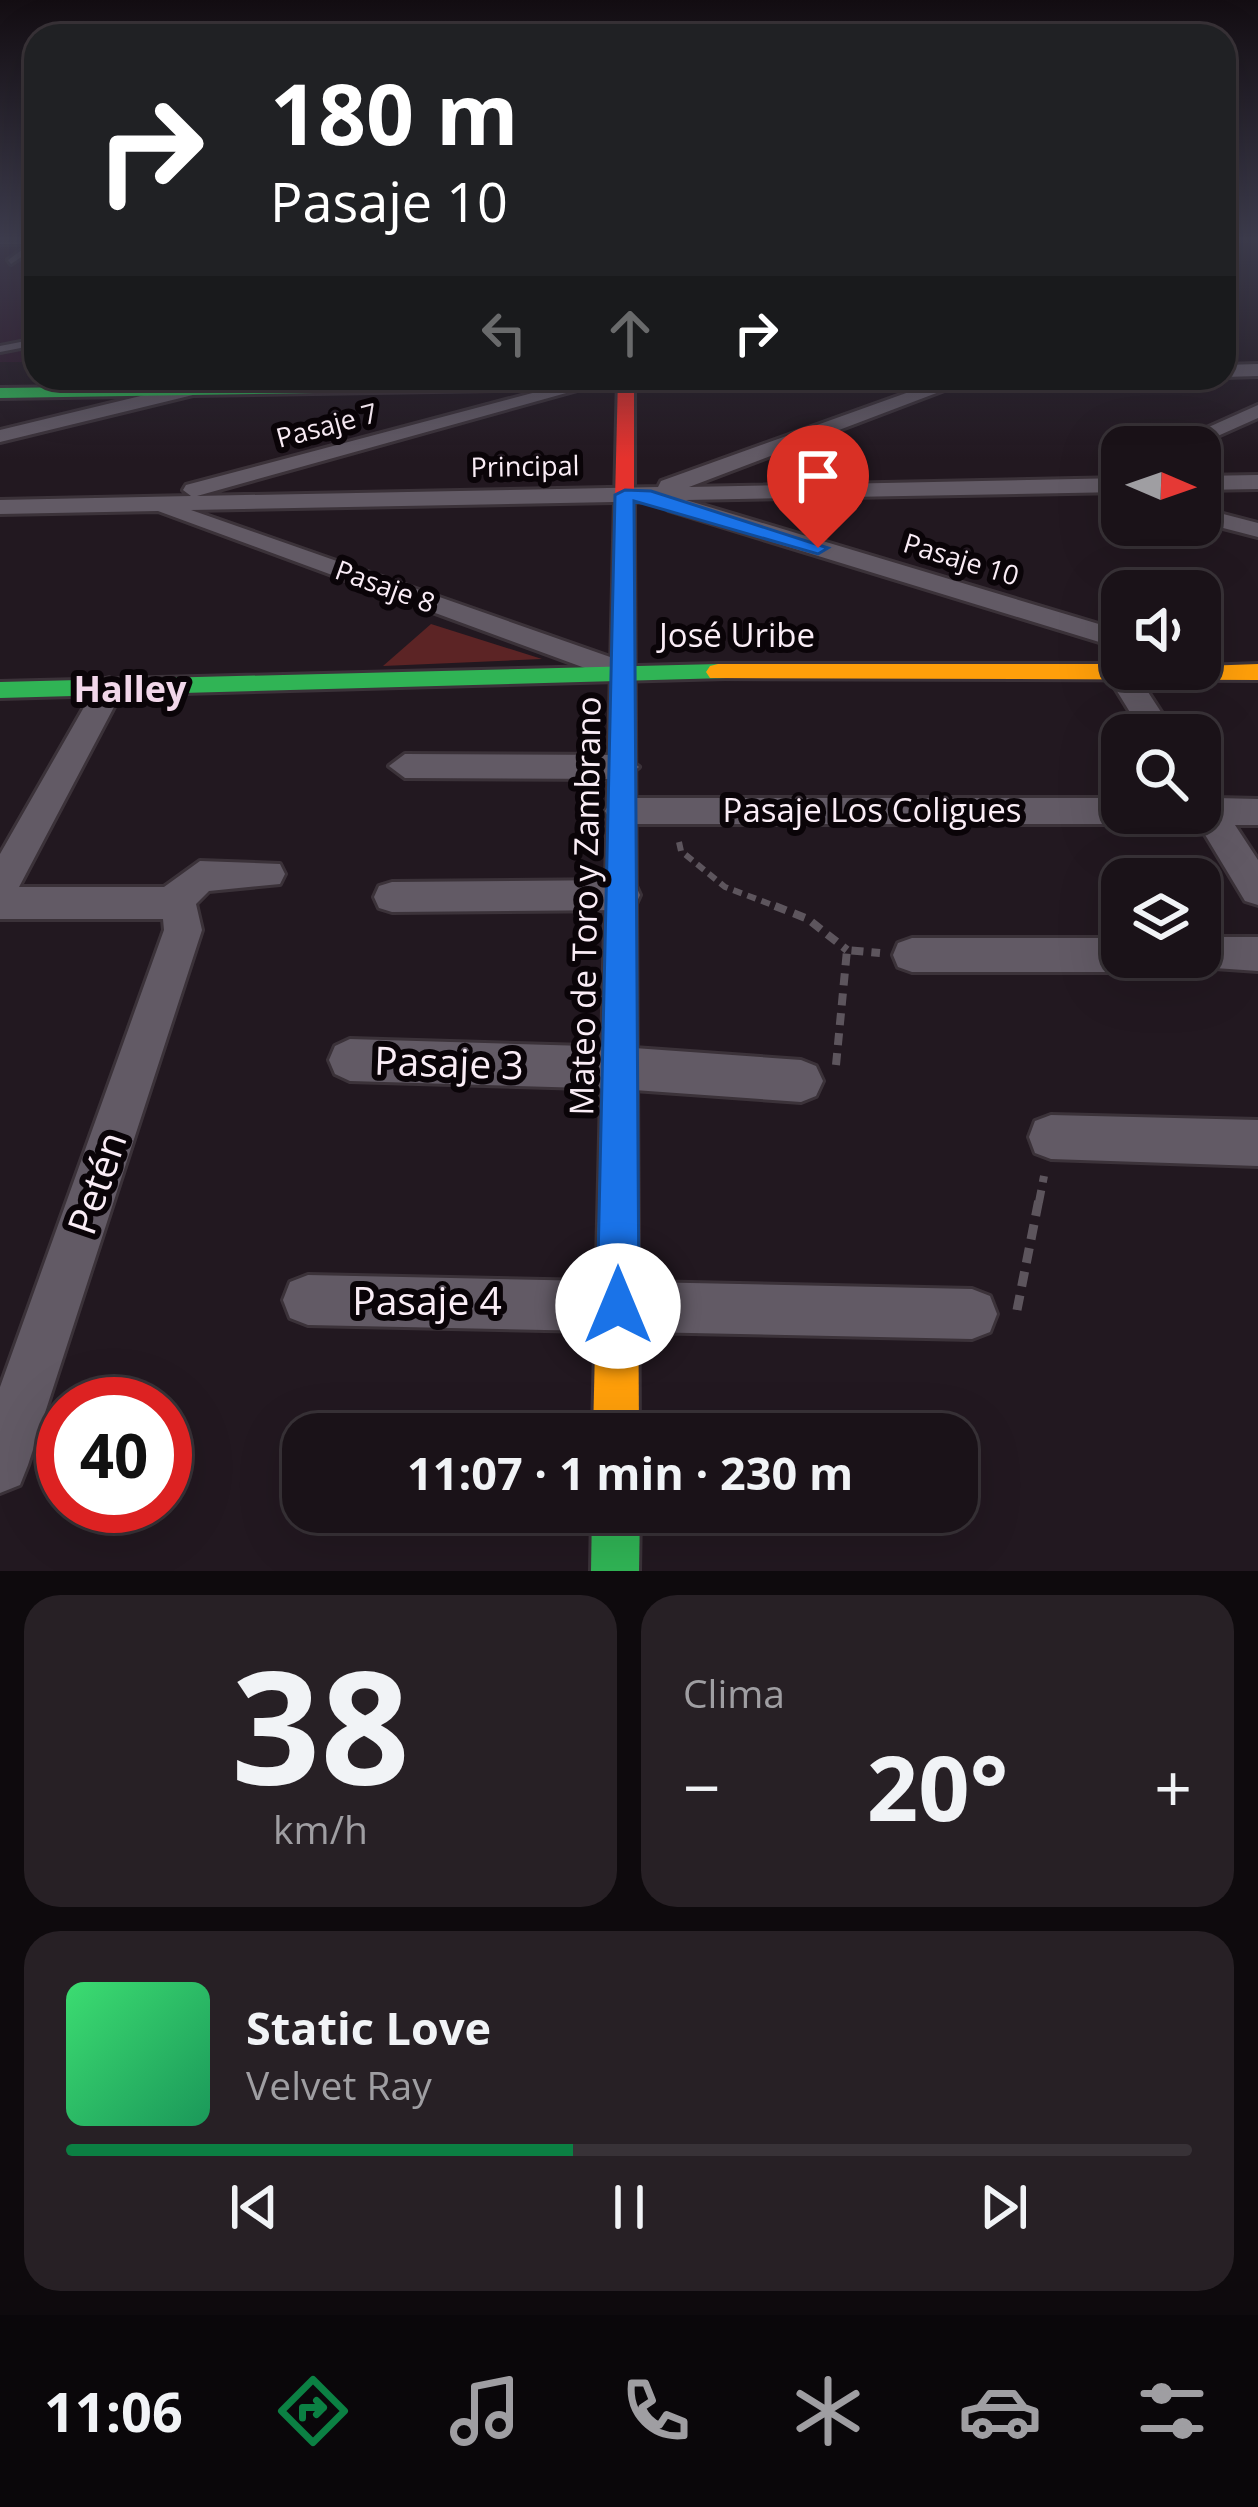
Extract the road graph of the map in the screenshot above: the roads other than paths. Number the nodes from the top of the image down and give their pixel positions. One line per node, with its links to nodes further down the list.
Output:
1 (190, 390): 5 (street); 8 (street)
2 (566, 390): 16 (street, Pasaje 7)
3 (627, 390): 15 (street, Mateo de Toro y Zambrano)
4 (932, 390): 15 (street)
5 (0, 393)
6 (1258, 411): 7 (street)
7 (1221, 427)
8 (0, 436)
9 (1101, 479): 12 (street)
10 (1258, 482): 11 (street)
11 (1221, 483)
12 (1086, 485): 13 (street, Principal); 14 (street); 15 (street, Principal)
13 (1101, 485)
14 (1101, 489)
15 (634, 495): 16 (street, Principal); 20 (street, Pasaje 10); 24 (street, Mateo de Toro y Zambrano)
16 (146, 502): 17 (street, Principal); 24 (street, Pasaje 8)
17 (0, 507)
18 (1221, 520): 19 (street)
19 (1258, 530)
20 (1101, 649)
21 (1101, 656): 24 (street, José Uribe)
22 (1221, 668): 23 (street, José Uribe)
23 (1258, 671)
24 (623, 672): 26 (street, José Uribe); 28 (street, Mateo de Toro y Zambrano)
25 (4, 688): 26 (street, José Uribe)
26 (109, 688): 35 (street)
27 (405, 766): 28 (street)
28 (622, 766): 30 (street, Mateo de Toro y Zambrano)
29 (1221, 809): 32 (street)
30 (622, 811): 31 (street, Pasaje Los Coligues); 37 (street, Mateo de Toro y Zambrano)
31 (1101, 811)
32 (1258, 812)
33 (1221, 834): 36 (street)
34 (267, 874): 40 (street)
35 (0, 888)
36 (1258, 890)
37 (622, 895): 38 (street); 46 (street, Mateo de Toro y Zambrano)
38 (392, 898)
39 (0, 903): 40 (street)
40 (172, 903): 54 (street, Petén)
41 (1221, 954): 42 (street)
42 (1258, 954)
43 (912, 955): 44 (street)
44 (1101, 955)
45 (350, 1060): 46 (street, Pasaje 3)
46 (620, 1068): 47 (street, Pasaje 3); 51 (street, Mateo de Toro y Zambrano)
47 (800, 1081)
48 (1052, 1137): 49 (street)
49 (1258, 1143)
50 (308, 1300): 51 (street, Pasaje 4)
51 (618, 1306): 52 (street, Pasaje 4); 53 (street, Mateo de Toro y Zambrano)
52 (972, 1314)
53 (616, 1413)
54 (0, 1465)
55 (616, 1533): 56 (street)
56 (615, 1571)

